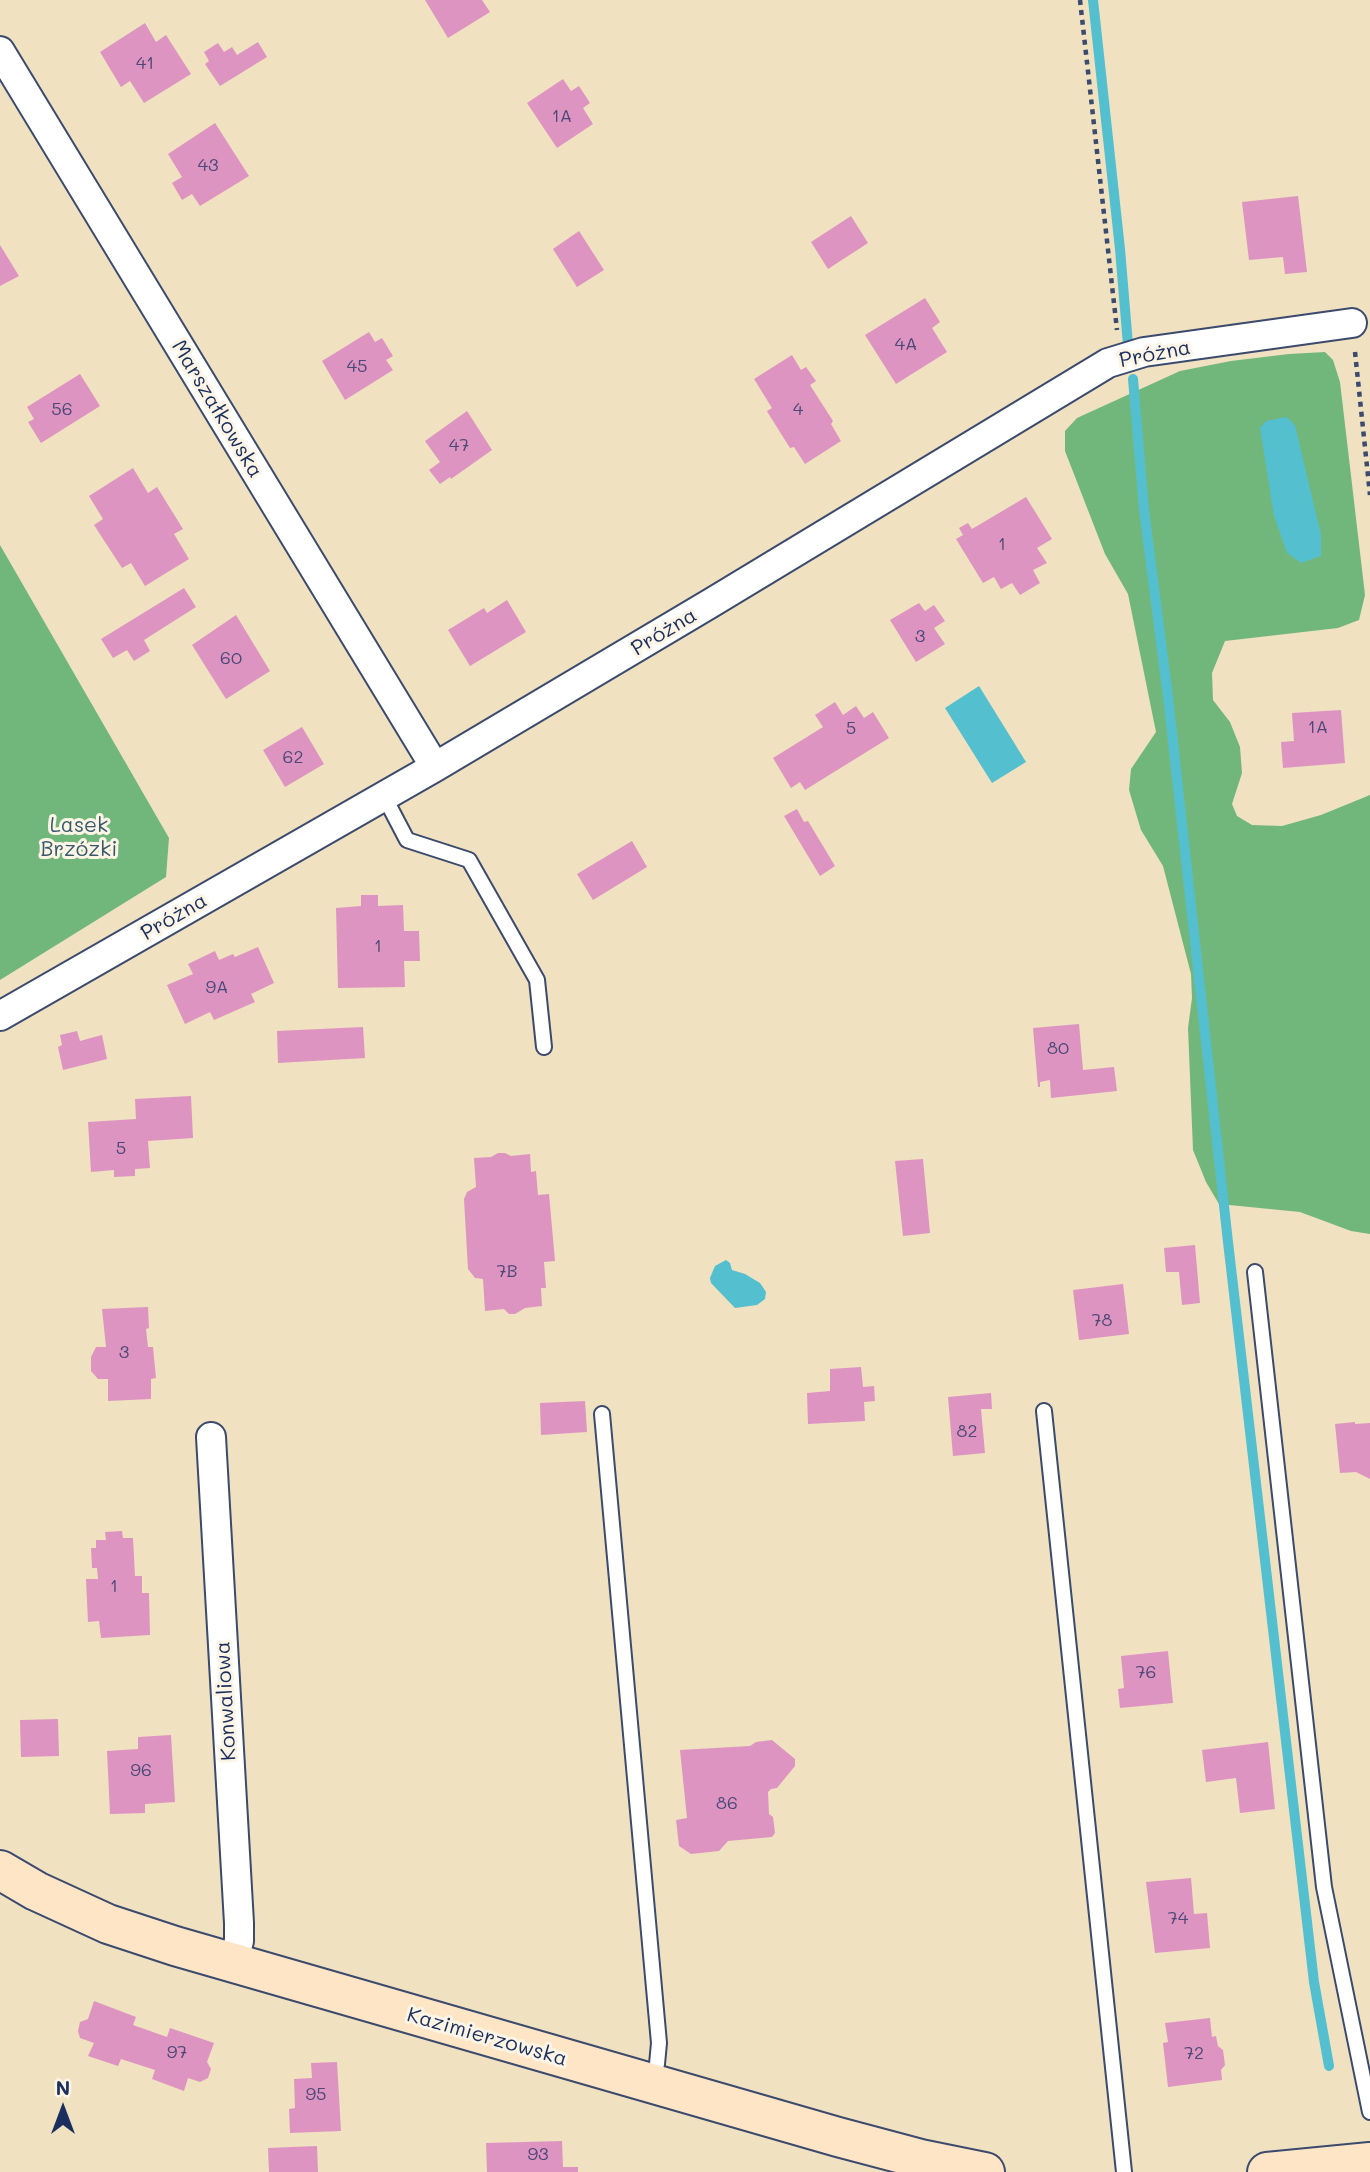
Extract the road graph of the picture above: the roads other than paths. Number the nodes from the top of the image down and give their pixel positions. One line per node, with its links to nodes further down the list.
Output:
1 (0, 51): 3 (street, Marszałkowska)
2 (1352, 324): 3 (street, Próżna)
3 (435, 767): 4 (street, Próżna)
4 (384, 796): 5 (street, Próżna); 6 (lane)
5 (0, 1016)
6 (544, 1047)
7 (1255, 1272): 14 (lane)
8 (1044, 1411): 17 (lane)
9 (602, 1413): 13 (lane)
10 (211, 1437): 12 (street, Konwaliowa)
11 (0, 1870): 12 (street, Kazimierzowska)
12 (233, 1963): 13 (street, Kazimierzowska)
13 (651, 2084): 16 (street, Kazimierzowska)
14 (1370, 2112)
15 (1370, 2162): 18 (street)
16 (985, 2172)
17 (1124, 2172)
18 (1266, 2172)

